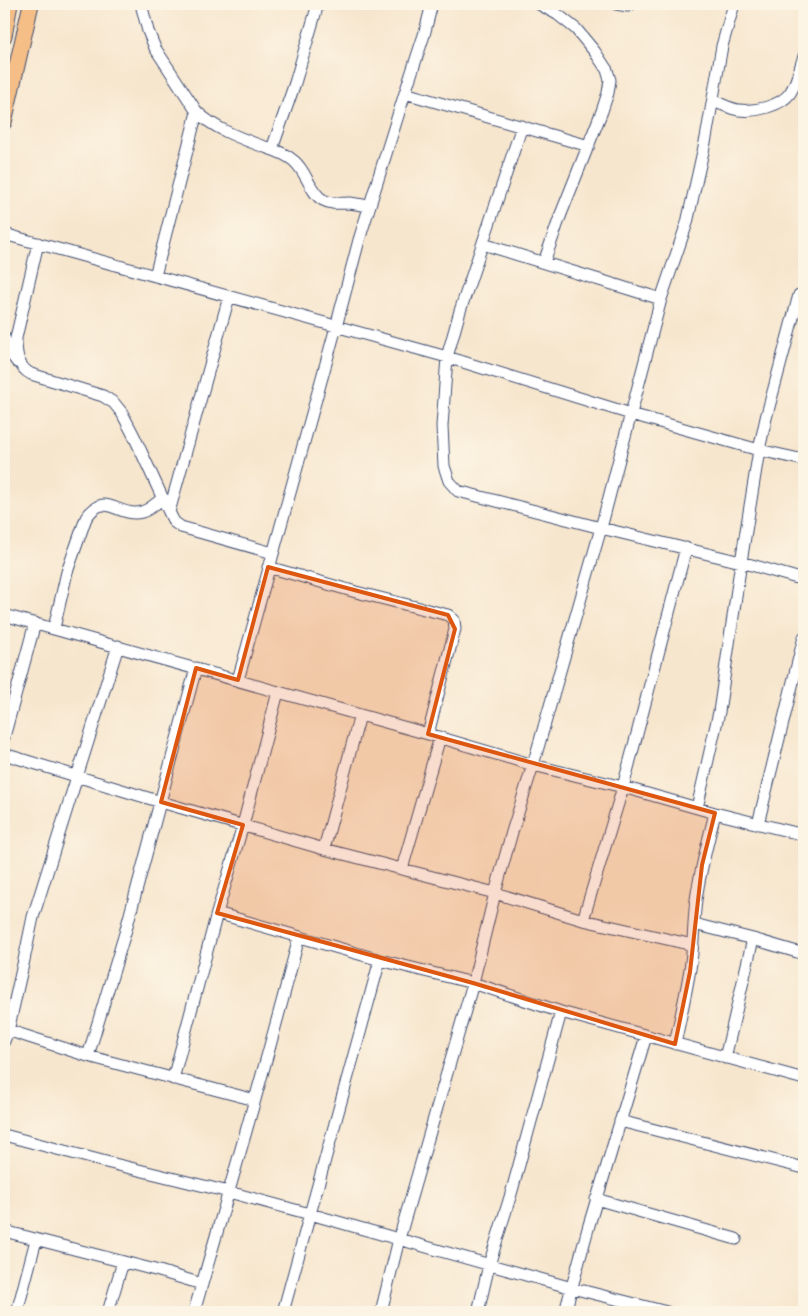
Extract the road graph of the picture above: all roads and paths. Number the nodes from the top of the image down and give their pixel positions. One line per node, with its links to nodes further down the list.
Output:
1 (10, 4): 10 (main road)
2 (31, 4): 15 (main road)
3 (141, 4): 14 (street)
4 (318, 4): 18 (street)
5 (432, 4): 12 (street)
6 (539, 4): 17 (street)
7 (616, 4): 8 (street)
8 (632, 4)
9 (734, 4): 13 (street)
10 (4, 36)
11 (804, 56): 13 (street)
12 (405, 92): 16 (street); 19 (street)
13 (713, 101): 27 (street)
14 (197, 112): 18 (street); 24 (street)
15 (4, 122)
16 (522, 126): 17 (street); 22 (street)
17 (589, 146): 23 (street)
18 (272, 150): 19 (street)
19 (369, 206): 28 (street)
20 (4, 234): 21 (street)
21 (38, 244): 24 (street); 31 (street)
22 (483, 244): 23 (street); 30 (street)
23 (544, 262): 27 (street)
24 (155, 276): 26 (street)
25 (799, 296): 33 (street)
26 (229, 297): 28 (street); 36 (street)
27 (662, 299): 32 (street)
28 (336, 327): 30 (street); 39 (street)
29 (4, 337): 31 (street)
30 (447, 358): 32 (street); 37 (street)
31 (21, 367): 35 (street)
32 (631, 414): 33 (street); 37 (street)
33 (760, 450): 34 (street); 40 (street)
34 (804, 460)
35 (163, 498): 36 (street); 45 (street)
36 (169, 512): 39 (street)
37 (601, 528): 38 (street); 56 (street)
38 (686, 548): 40 (street); 58 (street)
39 (273, 553): 41 (street)
40 (741, 562): 42 (street); 60 (street)
41 (268, 567): 49 (street); 52 (street)
42 (804, 580)
43 (4, 615): 44 (street)
44 (35, 623): 45 (street); 53 (street)
45 (54, 628): 47 (street)
46 (804, 637): 62 (street)
47 (118, 646): 48 (street); 57 (street)
48 (196, 668): 49 (street); 59 (street)
49 (238, 680): 50 (street)
50 (278, 692): 51 (street); 63 (street)
51 (360, 715): 52 (street); 65 (street)
52 (428, 734): 54 (street)
53 (4, 737)
54 (440, 737): 56 (street); 66 (street)
55 (4, 754): 57 (street)
56 (533, 765): 58 (street); 67 (street)
57 (77, 776): 59 (street); 78 (street)
58 (623, 787): 60 (street); 69 (street)
59 (161, 802): 63 (street); 81 (street)
60 (697, 808): 61 (street)
61 (715, 813): 62 (street); 70 (street)
62 (758, 824): 64 (street)
63 (243, 825): 65 (street); 68 (street)
64 (804, 835)
65 (324, 849): 66 (street)
66 (402, 869): 67 (street)
67 (495, 893): 69 (street); 76 (street)
68 (217, 913): 71 (street); 83 (street)
69 (582, 920): 73 (street)
70 (694, 924): 72 (street); 73 (street)
71 (299, 937): 75 (street); 85 (street)
72 (753, 939): 74 (street); 82 (street)
73 (694, 946): 80 (street)
74 (804, 954)
75 (380, 960): 76 (street); 91 (street)
76 (473, 983): 77 (street); 93 (street)
77 (561, 1012): 79 (street); 97 (street)
78 (5, 1034): 81 (street)
79 (646, 1036): 80 (street); 86 (street)
80 (675, 1044): 82 (street)
81 (88, 1056): 83 (street)
82 (725, 1058): 84 (street)
83 (173, 1079): 85 (street)
84 (804, 1079)
85 (256, 1100): 89 (street)
86 (620, 1121): 88 (street); 90 (street)
87 (4, 1135): 89 (street)
88 (804, 1168)
89 (229, 1192): 91 (street); 98 (street)
90 (596, 1199): 94 (street); 99 (street)
91 (310, 1214): 93 (street); 103 (street)
92 (4, 1231): 95 (street)
93 (399, 1239): 97 (street); 104 (street)
94 (736, 1239)
95 (36, 1240): 96 (street); 100 (street)
96 (123, 1262): 98 (street); 101 (street)
97 (489, 1265): 99 (street); 105 (street)
98 (202, 1284): 102 (street)
99 (572, 1288): 106 (street); 107 (street)
100 (17, 1312)
101 (108, 1312)
102 (194, 1312)
103 (283, 1312)
104 (381, 1312)
105 (478, 1312)
106 (566, 1312)
107 (667, 1312)

